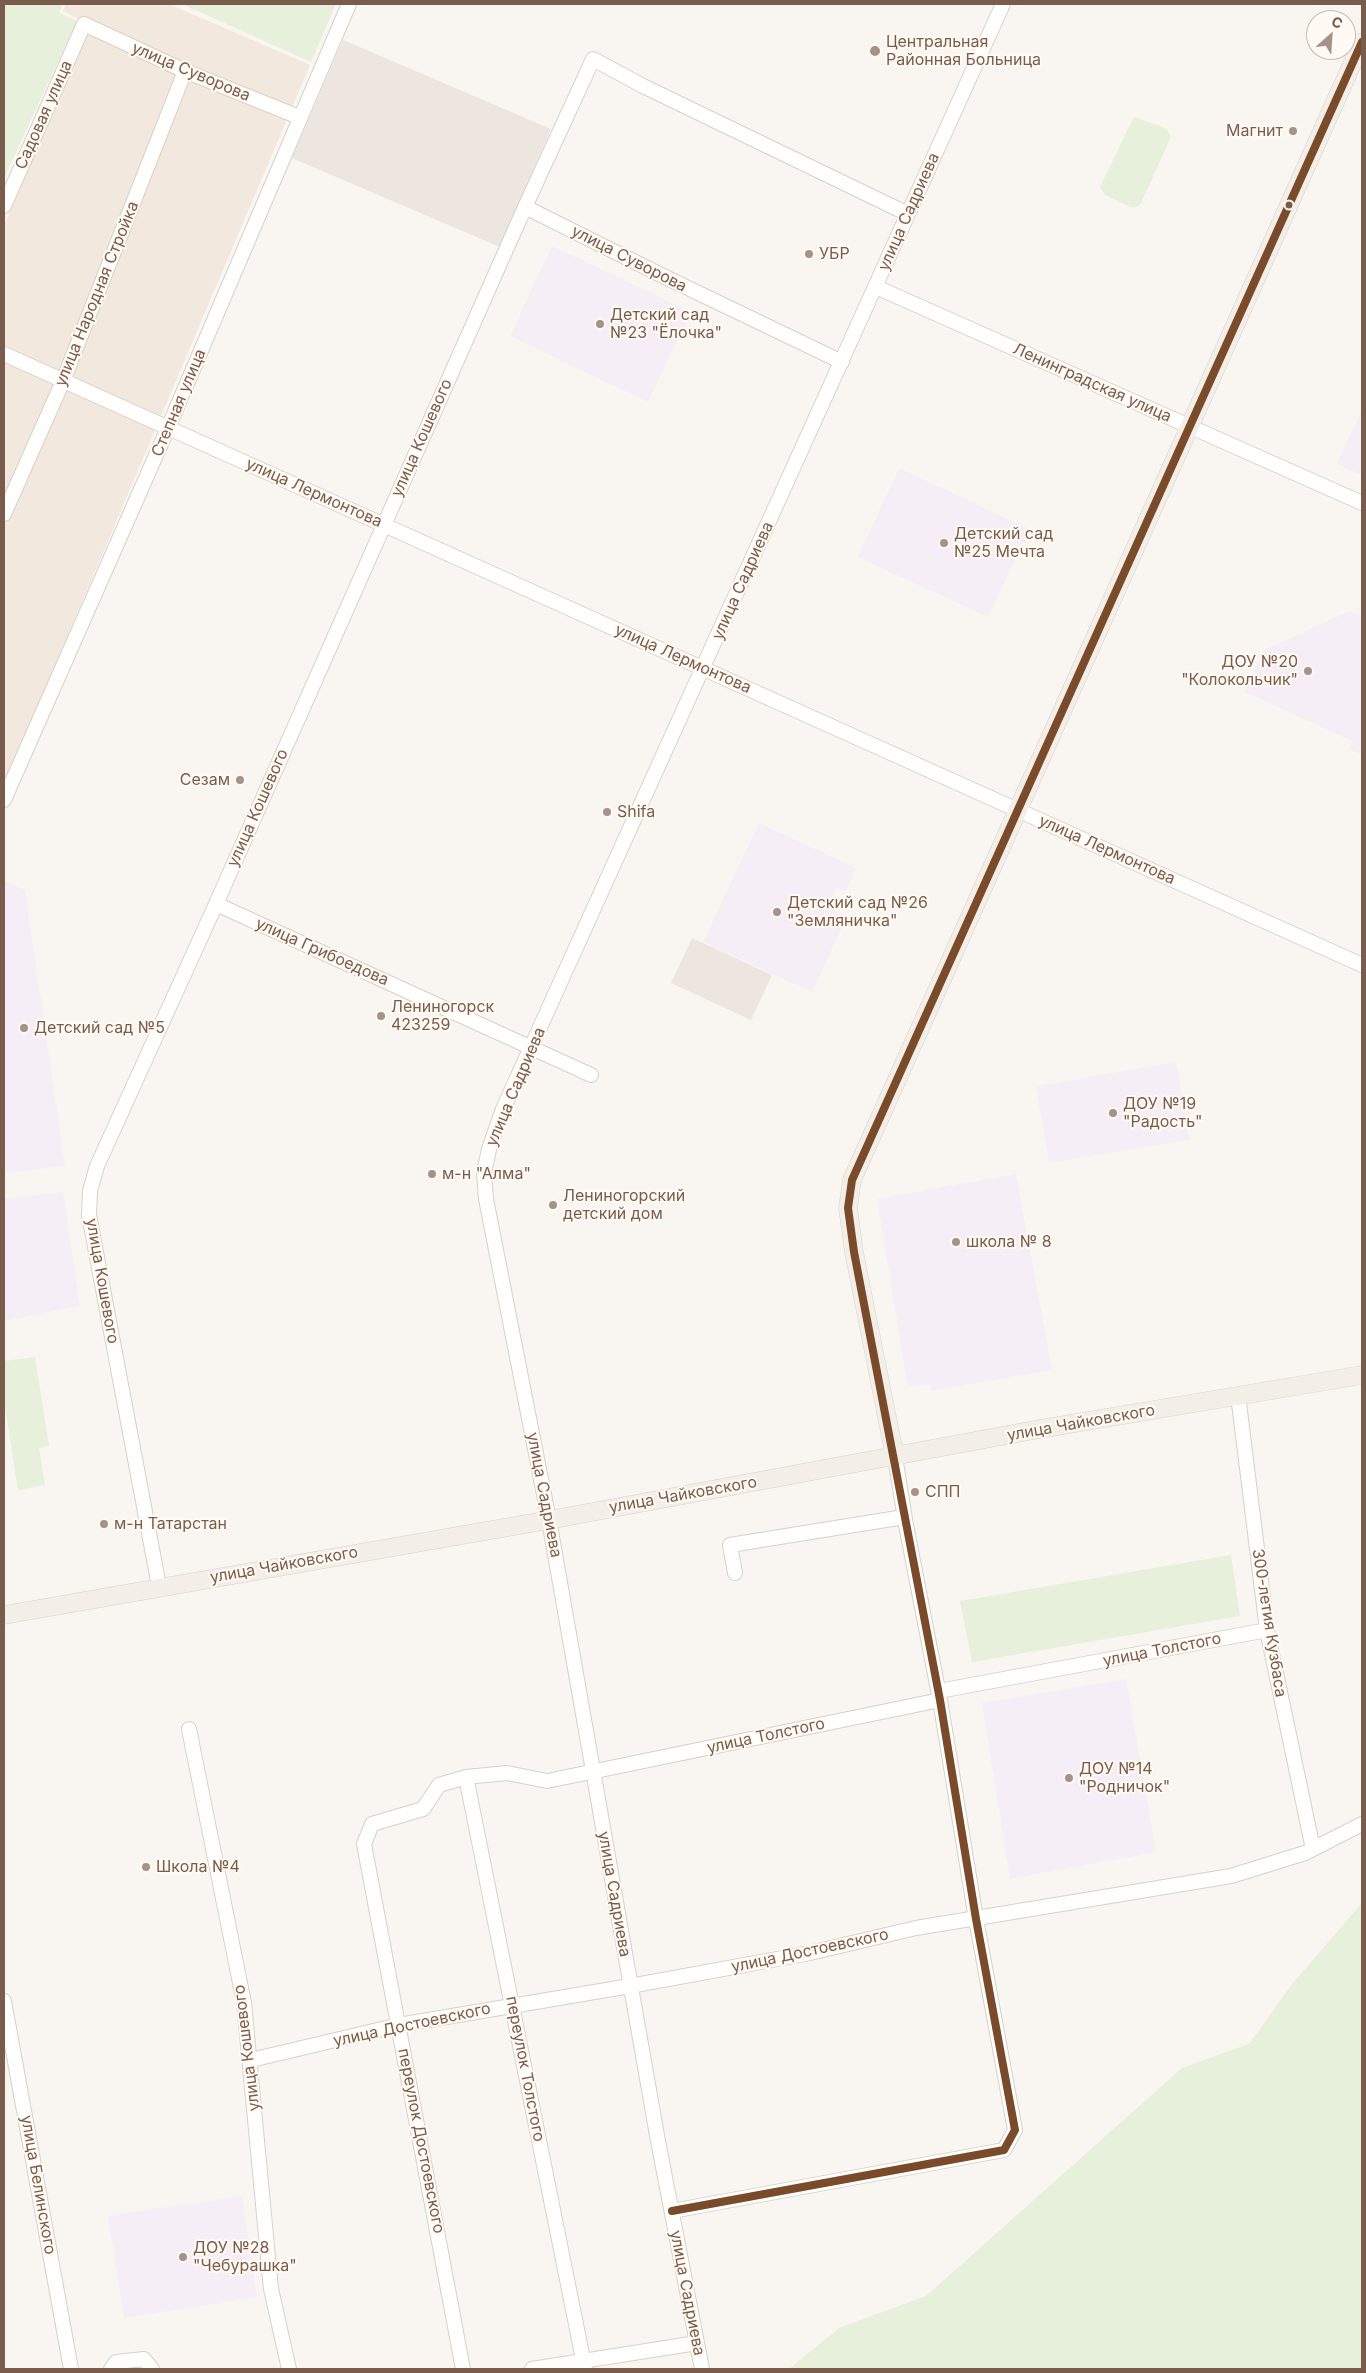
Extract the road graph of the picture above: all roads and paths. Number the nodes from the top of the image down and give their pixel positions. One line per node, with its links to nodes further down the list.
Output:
1 (349, 4): 6 (street, Степная улица)
2 (1003, 4): 9 (street, улица Садриева)
3 (84, 24): 5 (street, улица Суворова); 7 (street, Садовая улица)
4 (1362, 42): 14 (main road)
5 (185, 71): 6 (street, улица Суворова); 13 (street, улица Народная Стройка)
6 (299, 117): 15 (street, Степная улица)
7 (4, 206)
8 (525, 206): 9 (street, улица Кошевого); 12 (street, улица Суворова); 18 (street, улица Кошевого)
9 (908, 214): 10 (street, улица Садриева)
10 (876, 287): 12 (street, улица Садриева); 14 (street, Ленинградская улица)
11 (4, 354): 13 (street, улица Лермонтова)
12 (842, 362): 19 (street, улица Садриева)
13 (63, 381): 15 (street, улица Лермонтова); 17 (street, улица Народная Стройка)
14 (1190, 426): 16 (street, Ленинградская улица); 21 (main road)
15 (168, 428): 18 (street, улица Лермонтова); 20 (street, Степная улица)
16 (1362, 503)
17 (4, 514)
18 (383, 524): 19 (street, улица Лермонтова); 22 (street, улица Кошевого)
19 (704, 668): 21 (street, улица Лермонтова); 24 (street, улица Садриева)
20 (4, 800)
21 (1018, 809): 23 (street, улица Лермонтова); 28 (main road)
22 (216, 904): 24 (street, улица Грибоедова); 32 (street, улица Кошевого)
23 (1362, 965)
24 (532, 1050): 25 (street, улица Грибоедова); 30 (street, улица Садриева)
25 (591, 1075)
26 (1362, 1375): 27 (main road, улица Чайковского)
27 (1238, 1396): 28 (main road, улица Чайковского); 34 (street, 300-летия Кузбаса)
28 (895, 1457): 29 (street); 30 (main road, улица Чайковского)
29 (904, 1517): 31 (street); 35 (street)
30 (549, 1520): 32 (main road, улица Чайковского); 37 (street, улица Садриева)
31 (735, 1572)
32 (159, 1586): 33 (main road, улица Чайковского)
33 (5, 1615)
34 (1268, 1630): 35 (street, улица Толстого); 40 (street, 300-летия Кузбаса)
35 (939, 1696): 37 (street, улица Толстого); 41 (street)
36 (189, 1728): 46 (street, улица Кошевого)
37 (592, 1771): 38 (street, переулок Достоевского); 42 (street, улица Садриева)
38 (466, 1777): 44 (street, переулок Толстого); 45 (street, переулок Достоевского)
39 (1362, 1824): 40 (street, улица Достоевского)
40 (1312, 1849): 41 (street, улица Достоевского)
41 (976, 1919): 42 (street, улица Достоевского); 47 (street)
42 (630, 1986): 44 (street, улица Достоевского); 47 (street, улица Садриева)
43 (4, 2001): 50 (street, улица Белинского)
44 (513, 2005): 45 (street, улица Достоевского); 49 (street, переулок Толстого)
45 (399, 2025): 46 (street, улица Достоевского); 54 (street, переулок Достоевского)
46 (251, 2060): 53 (street, улица Кошевого)
47 (672, 2211): 48 (street, улица Садриева)
48 (697, 2343): 49 (street); 56 (street, улица Садриева)
49 (584, 2365): 55 (street)
50 (71, 2369)
51 (111, 2369): 52 (street)
52 (152, 2369)
53 (289, 2369)
54 (463, 2369)
55 (532, 2369)
56 (702, 2369)

